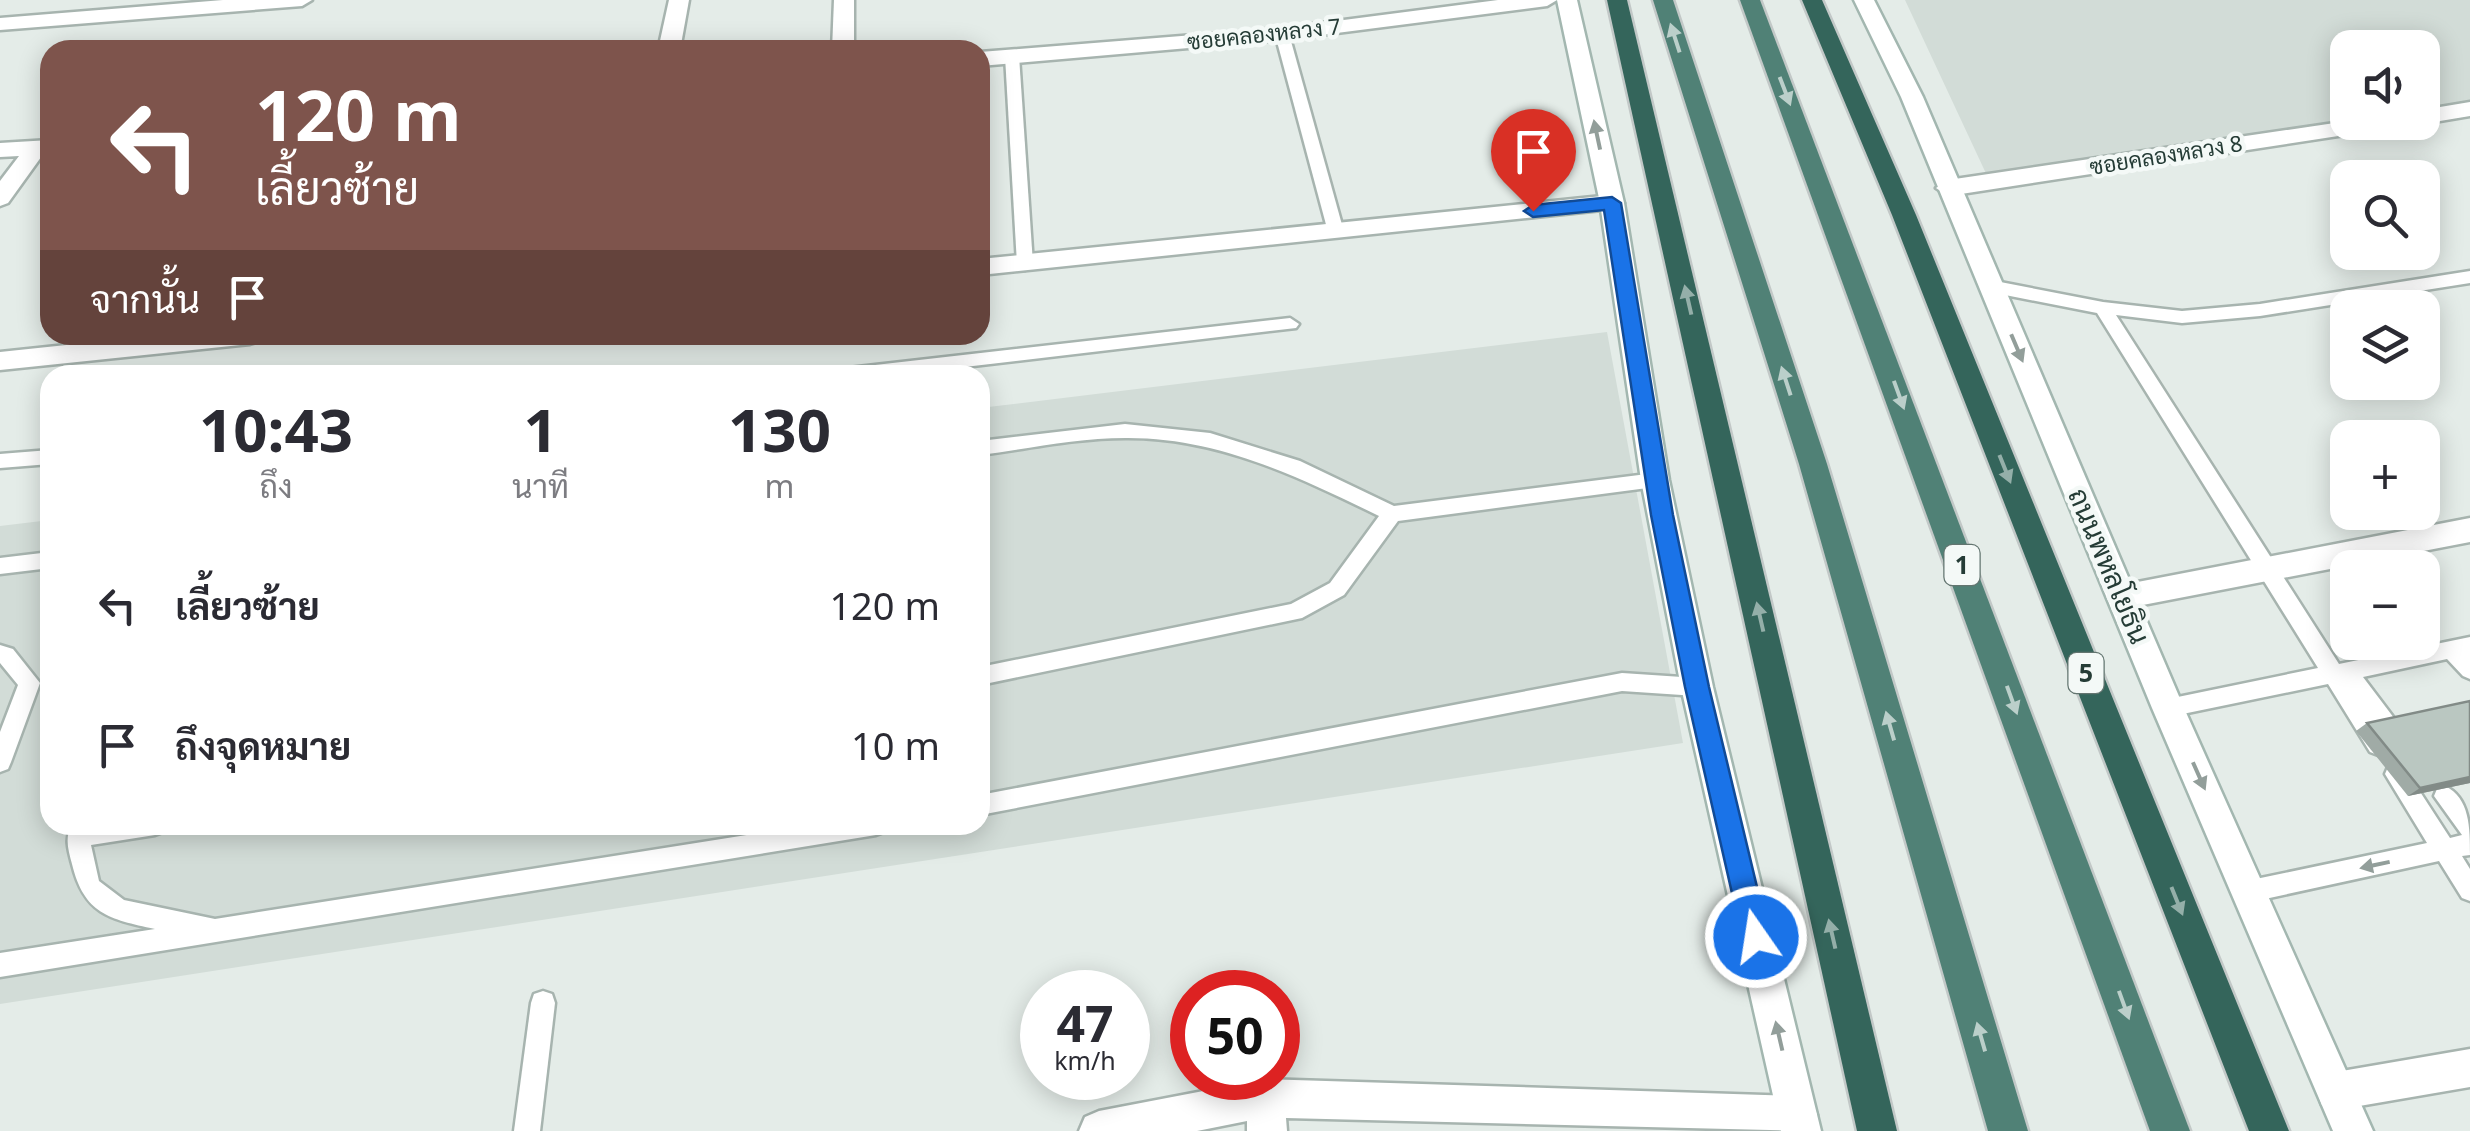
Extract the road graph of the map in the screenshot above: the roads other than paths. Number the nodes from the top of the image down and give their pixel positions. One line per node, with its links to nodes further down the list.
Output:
1 (302, 0): 11 (street)
2 (680, 0): 13 (street)
3 (844, 0): 14 (street)
4 (1547, 0): 12 (street, ซอยคลองหลวง 7)
5 (1567, 0): 25 (street, one-way to 5)
6 (1617, 0): 73 (highway, one-way to 6)
7 (1662, 0): 74 (highway, one-way to 7)
8 (1750, 0): 75 (highway, 1, one-way to 75)
9 (1812, 0): 76 (highway, 5, one-way to 76)
10 (1864, 0): 23 (street, ถนนพหลโยธิน)
11 (0, 24)
12 (1282, 34): 15 (street, ซอยคลองหลวง 7); 26 (lane)
13 (671, 40)
14 (843, 40)
15 (1012, 56): 16 (street, ซอยคลองหลวง 7); 27 (lane)
16 (990, 57)
17 (2470, 110): 18 (street)
18 (2440, 114)
19 (2330, 130): 23 (street, ซอยคลองหลวง 8)
20 (40, 146): 21 (street)
21 (0, 150)
22 (40, 150): 24 (street)
23 (1948, 188): 30 (street, ถนนพหลโยธิน)
24 (0, 198)
25 (1612, 203): 26 (street); 39 (street)
26 (1336, 232): 27 (street)
27 (1024, 264): 28 (street)
28 (990, 266)
29 (2470, 277): 31 (lane)
30 (1990, 286): 31 (lane); 45 (street, ถนนพหลโยธิน, one-way to 45)
31 (2103, 308): 44 (lane)
32 (1290, 324): 35 (lane)
33 (154, 345): 34 (street)
34 (0, 361)
35 (928, 365)
36 (990, 447): 40 (lane)
37 (40, 458): 38 (lane)
38 (0, 461)
39 (1655, 480): 40 (lane); 51 (street)
40 (1392, 514): 50 (lane)
41 (2470, 530): 44 (street)
42 (40, 561): 43 (lane)
43 (0, 566)
44 (2268, 570): 45 (street); 49 (lane)
45 (2122, 597): 52 (street, ถนนพหลโยธิน)
46 (2461, 648): 48 (lane); 49 (lane)
47 (0, 654): 54 (lane)
48 (2470, 670)
49 (2339, 672): 52 (lane); 53 (lane); 61 (lane)
50 (990, 674)
51 (1697, 687): 56 (lane); 70 (street, one-way to 51)
52 (2168, 708): 63 (street, ถนนพหลโยธิน, one-way to 63)
53 (2382, 718)
54 (0, 762)
55 (2444, 796): 57 (lane)
56 (990, 803)
57 (2470, 828)
58 (80, 835): 64 (lane)
59 (785, 835): 64 (lane)
60 (2470, 844): 61 (lane)
61 (2444, 850): 62 (lane); 63 (lane, one-way to 63)
62 (2470, 890)
63 (2251, 891): 68 (street, ถนนพหลโยธิน)
64 (224, 931): 65 (lane)
65 (0, 965)
66 (543, 1003): 71 (lane)
67 (2470, 1068): 68 (street)
68 (2336, 1091): 77 (street, ถนนพหลโยธิน)
69 (1267, 1114): 70 (street); 72 (street)
70 (1800, 1123)
71 (527, 1131)
72 (1099, 1131)
73 (1877, 1131)
74 (2008, 1131)
75 (2170, 1131)
76 (2268, 1131)
77 (2354, 1131)

